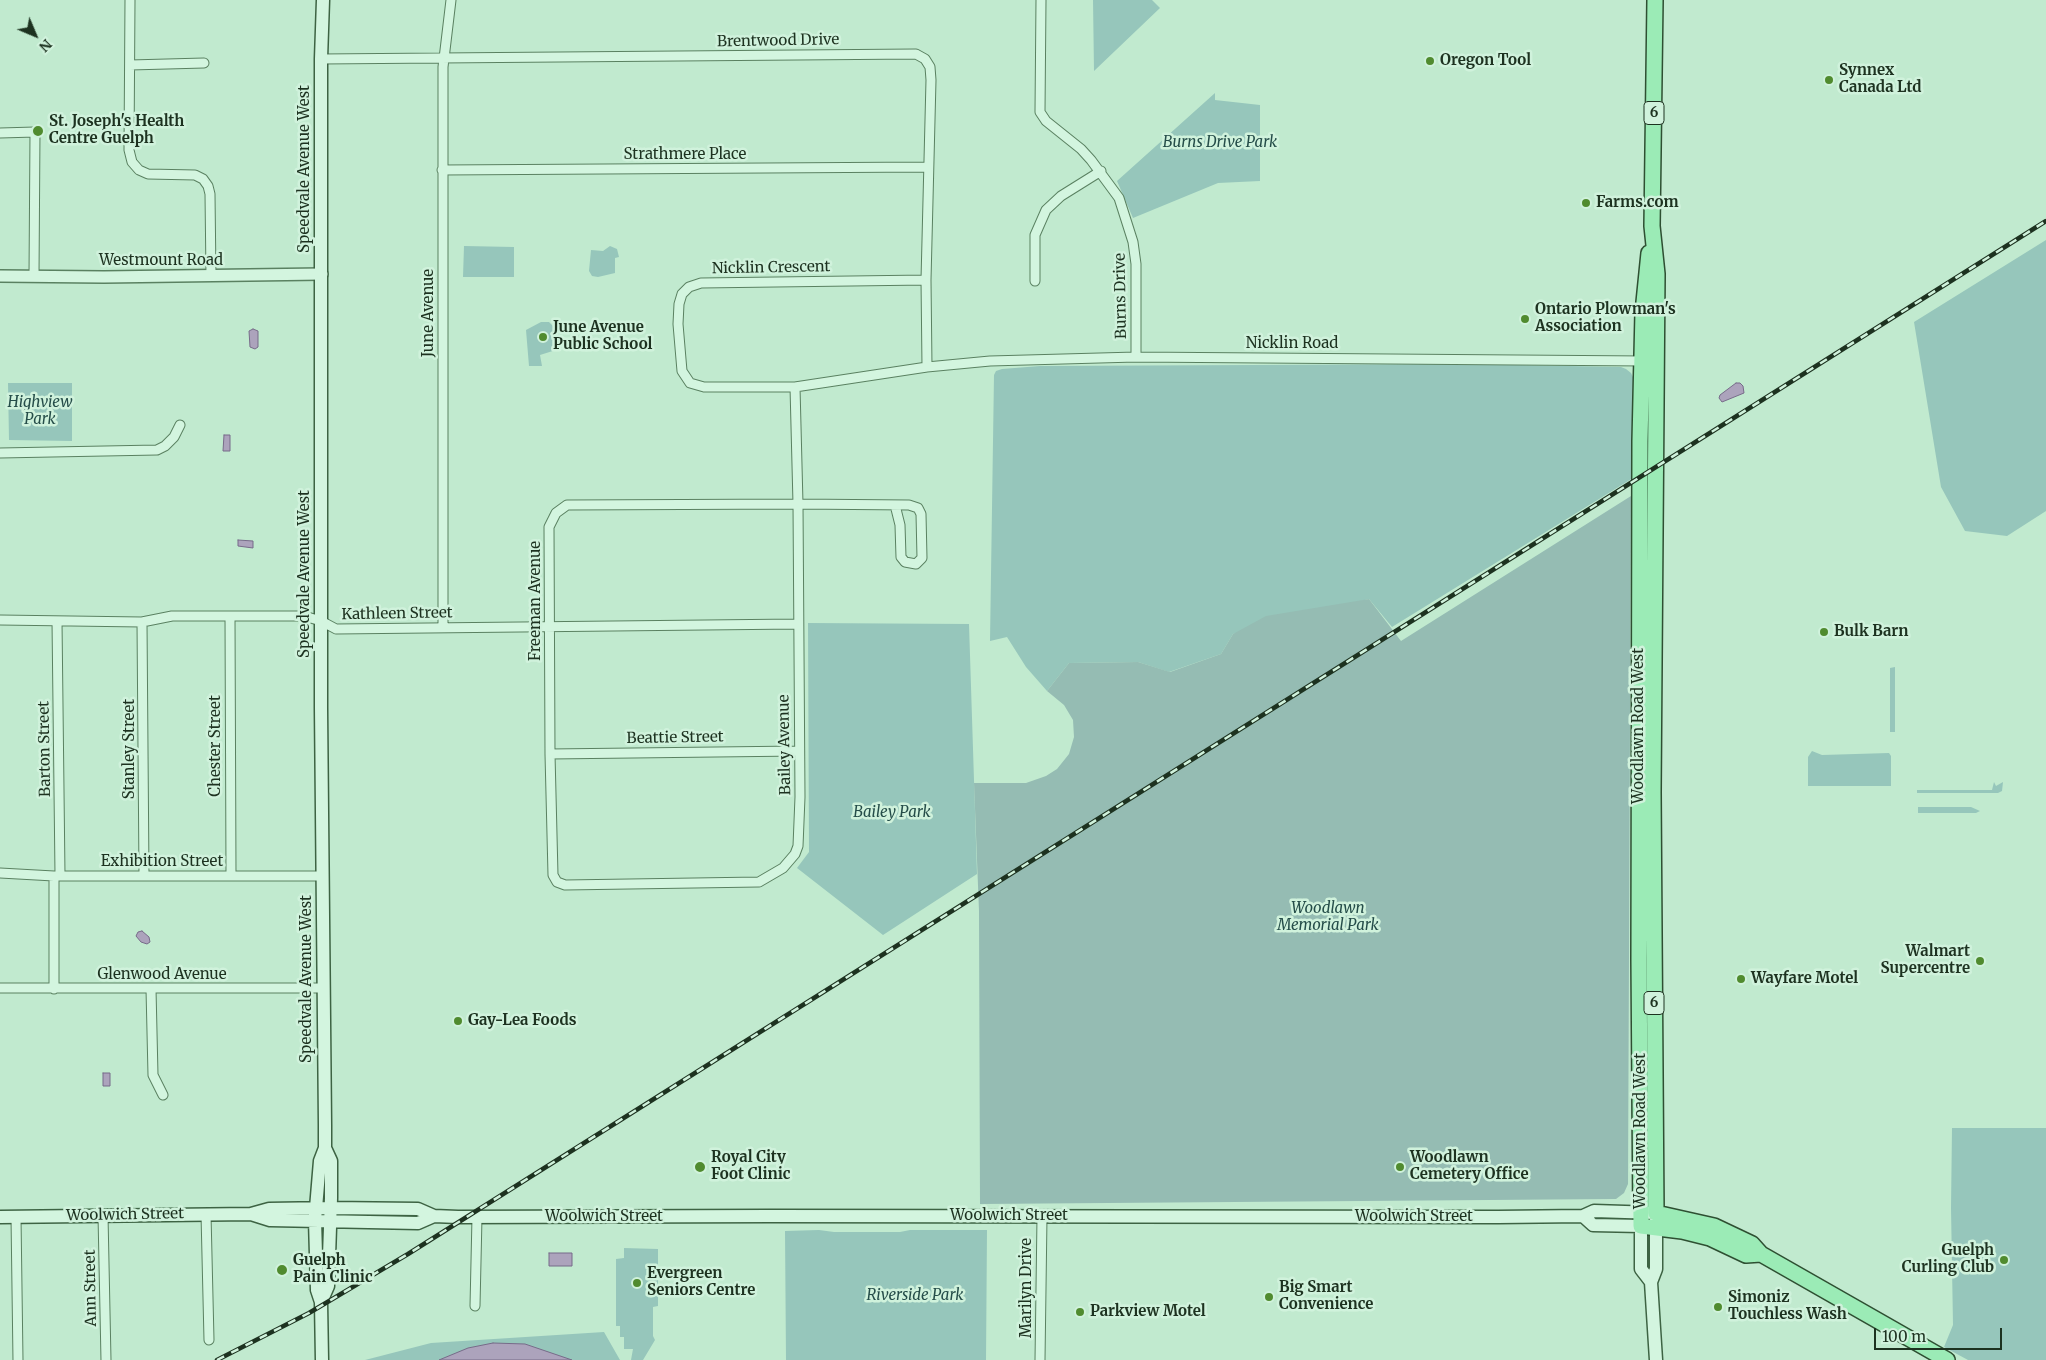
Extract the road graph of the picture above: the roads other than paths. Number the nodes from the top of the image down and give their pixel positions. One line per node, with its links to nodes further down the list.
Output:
1 (130, 0): 9 (street)
2 (323, 0): 7 (main road, Speedvale Avenue West)
3 (451, 0): 6 (street, June Avenue)
4 (1041, 0): 13 (street, Burns Drive)
5 (1655, 0): 21 (main road, Woodlawn Road West / 6)
6 (443, 58): 7 (street, Brentwood Drive); 11 (street, Brentwood Drive); 12 (street, June Avenue)
7 (321, 59): 14 (main road, Speedvale Avenue West)
8 (204, 64): 9 (street)
9 (130, 65): 17 (street)
10 (0, 133): 16 (street)
11 (927, 167): 12 (street, Strathmere Place); 18 (street, Brentwood Drive)
12 (442, 170): 34 (street, June Avenue)
13 (1101, 172): 19 (street); 20 (street, Burns Drive)
14 (322, 274): 17 (street, Westmount Road); 30 (main road, Speedvale Avenue West)
15 (0, 276): 16 (street, Westmount Road)
16 (34, 276): 17 (street, Westmount Road)
17 (211, 276)
18 (926, 280): 22 (street, Brentwood Drive); 23 (street, Nicklin Crescent)
19 (1034, 281)
20 (1136, 357): 21 (street, Nicklin Road); 22 (street, Nicklin Road)
21 (1649, 361): 58 (main road, Woodlawn Road West / 6); 59 (main road, Woodlawn Road West / 6)
22 (928, 367): 23 (street, Nicklin Crescent)
23 (795, 387): 26 (street, Bailey Avenue)
24 (180, 425): 25 (street)
25 (0, 453)
26 (798, 504): 27 (street, Freeman Avenue); 33 (street, Bailey Avenue); 35 (street, Freeman Avenue)
27 (895, 506): 27 (street, Freeman Avenue)
28 (230, 616): 30 (street, Kathleen Street); 32 (street, Kathleen Street); 39 (street, Chester Street)
29 (0, 620): 31 (street, Kathleen Street)
30 (322, 621): 34 (street, Kathleen Street); 42 (main road, Speedvale Avenue West)
31 (57, 622): 32 (street, Kathleen Street); 40 (street, Barton Street)
32 (142, 622): 41 (street, Stanley Street)
33 (797, 624): 35 (street, Kathleen Street); 36 (street, Bailey Avenue)
34 (443, 627): 35 (street, Kathleen Street)
35 (550, 628): 37 (street, Freeman Avenue)
36 (799, 751): 37 (street, Beattie Street); 43 (street, Bailey Avenue)
37 (550, 754): 43 (street, Freeman Avenue)
38 (0, 873): 40 (street, Exhibition Street)
39 (231, 875): 41 (street, Exhibition Street); 42 (street, Exhibition Street)
40 (57, 876): 41 (street, Exhibition Street); 46 (street, Barton Street)
41 (144, 876)
42 (323, 876): 45 (main road, Speedvale Avenue West)
43 (557, 882)
44 (0, 988): 46 (street, Glenwood Avenue)
45 (324, 988): 47 (street, Glenwood Avenue); 49 (main road, Speedvale Avenue West)
46 (54, 989): 47 (street, Glenwood Avenue)
47 (151, 989): 48 (street)
48 (163, 1095)
49 (325, 1148): 51 (main road, Speedvale Avenue West); 52 (main road, Speedvale Avenue West)
50 (206, 1214): 51 (main road, Woolwich Street); 53 (main road, Woolwich Street); 63 (street)
51 (316, 1214): 52 (main road, Woolwich Street); 61 (main road, Speedvale Avenue West)
52 (330, 1214): 56 (main road, Woolwich Street); 61 (main road, Speedvale Avenue West)
53 (103, 1215): 55 (main road, Woolwich Street); 65 (street, Ann Street)
54 (0, 1217): 55 (main road, Woolwich Street)
55 (16, 1217): 64 (street)
56 (477, 1217): 57 (main road, Woolwich Street); 62 (street)
57 (1042, 1217): 58 (main road, Woolwich Street); 67 (street, Marilyn Drive)
58 (1641, 1219): 59 (main road, Woolwich Street); 60 (main road)
59 (1656, 1220): 60 (main road); 69 (main road, Woolwich Street)
60 (1651, 1282): 68 (main road)
61 (321, 1302): 66 (main road)
62 (475, 1306)
63 (209, 1340)
64 (18, 1360)
65 (106, 1360)
66 (322, 1360)
67 (1040, 1360)
68 (1656, 1360)
69 (1947, 1360)

